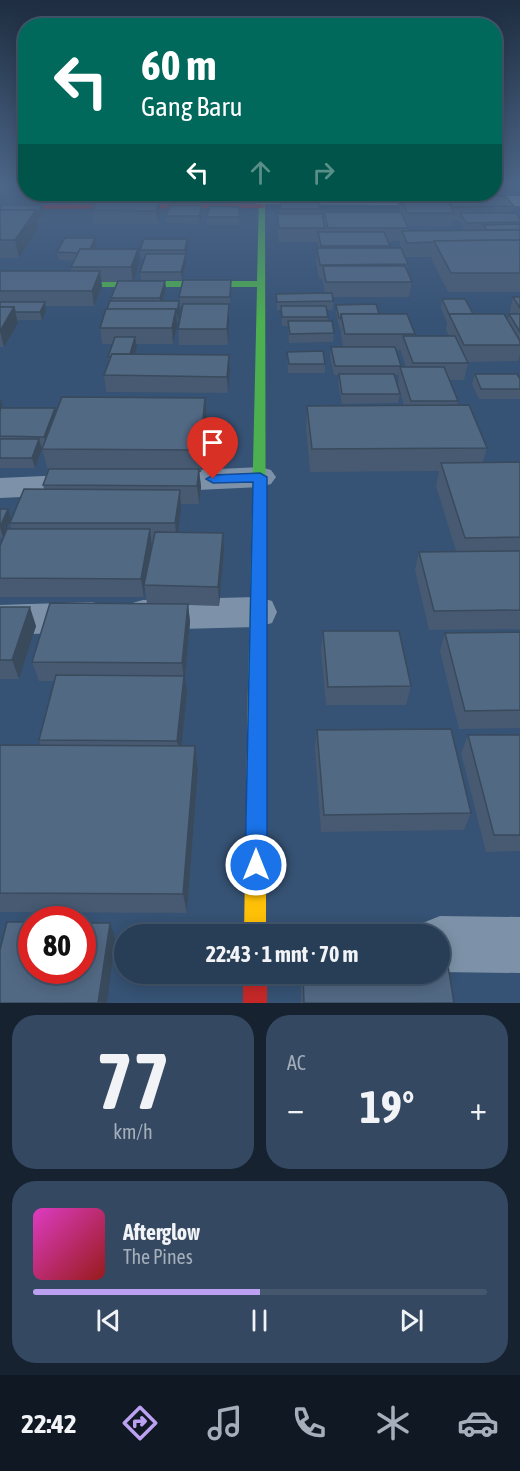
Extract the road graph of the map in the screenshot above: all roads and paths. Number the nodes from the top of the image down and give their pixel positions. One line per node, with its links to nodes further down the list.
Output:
1 (262, 229): 3 (main road)
2 (0, 284): 3 (main road)
3 (262, 284): 4 (main road)
4 (260, 477): 5 (street); 6 (main road)
5 (0, 488)
6 (258, 612): 7 (street); 8 (main road)
7 (0, 620)
8 (255, 924)
9 (450, 944): 10 (street)
10 (520, 945)
11 (255, 984): 12 (main road)
12 (255, 1003)

